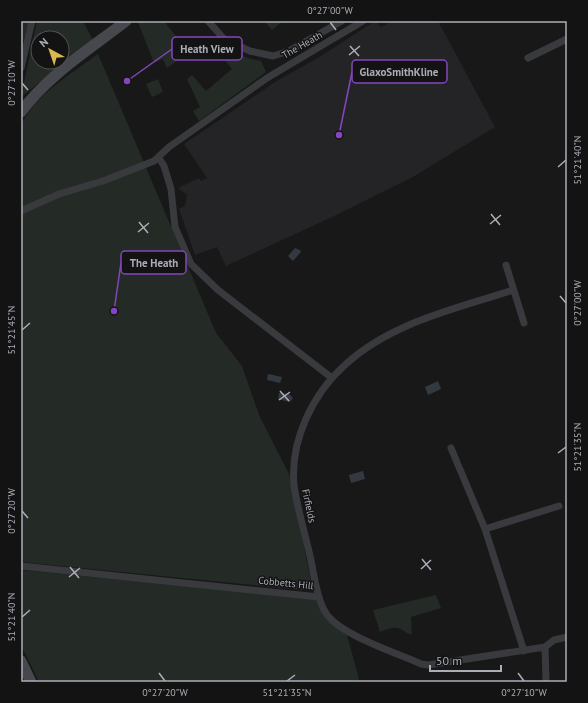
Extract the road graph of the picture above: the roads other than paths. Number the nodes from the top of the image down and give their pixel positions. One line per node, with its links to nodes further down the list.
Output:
1 (32, 21): 8 (street)
2 (126, 21): 9 (main road)
3 (208, 21): 4 (street)
4 (342, 21)
5 (363, 21): 10 (street, The Heath)
6 (567, 39): 7 (street)
7 (528, 58)
8 (21, 68)
9 (22, 109)
10 (159, 158): 11 (street, The Heath); 15 (street)
11 (21, 212)
12 (506, 265): 13 (street)
13 (514, 290): 14 (street); 15 (street, Firfields)
14 (524, 323)
15 (332, 378): 20 (street, Firfields)
16 (451, 448): 18 (street)
17 (559, 506): 18 (street)
18 (485, 529): 23 (street)
19 (21, 566): 20 (street, Cobbetts Hill)
20 (319, 597): 23 (street, Cobbetts Hill)
21 (567, 637): 22 (street, Cobbetts Hill)
22 (546, 647): 23 (street, Cobbetts Hill); 26 (street)
23 (524, 651)
24 (21, 661): 25 (main road)
25 (30, 682)
26 (546, 682)

